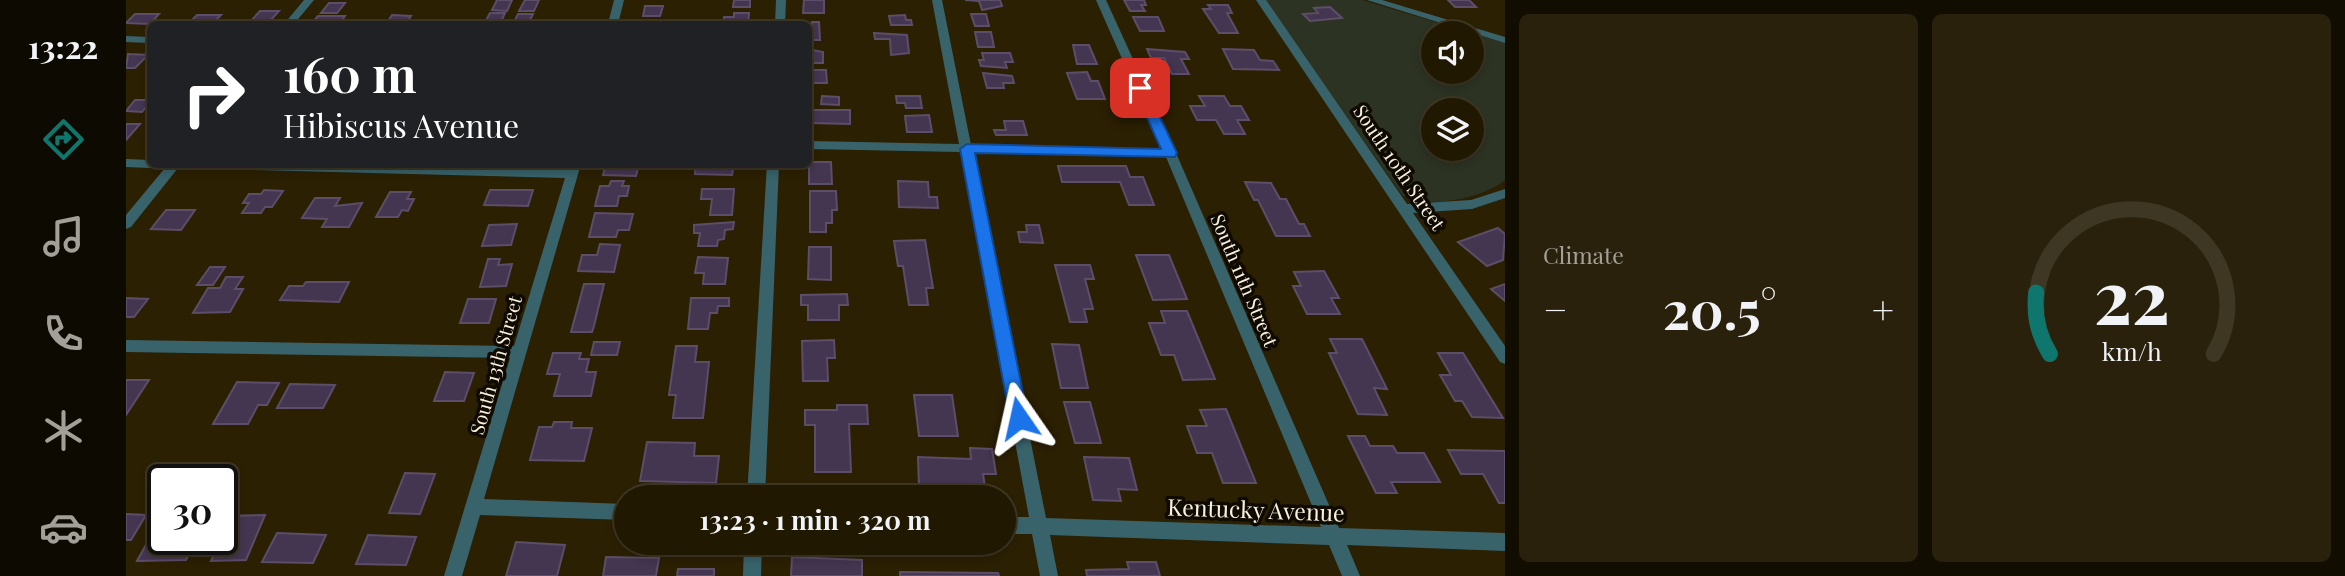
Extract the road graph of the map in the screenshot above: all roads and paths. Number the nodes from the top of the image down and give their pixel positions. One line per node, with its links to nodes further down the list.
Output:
1 (309, 0): 10 (street)
2 (619, 0): 11 (street)
3 (781, 0): 12 (street)
4 (937, 0): 17 (street)
5 (1101, 0): 18 (street, South 11th Street)
6 (1261, 0): 26 (street, South 10th Street)
7 (1372, 0): 9 (street)
8 (1421, 3): 9 (street)
9 (1433, 18): 15 (street)
10 (292, 21)
11 (614, 21)
12 (780, 21)
13 (126, 39): 14 (street)
14 (147, 40)
15 (1505, 40)
16 (812, 145): 17 (street)
17 (967, 149): 18 (street); 35 (street)
18 (1170, 153): 36 (street, South 11th Street)
19 (126, 163): 20 (street)
20 (147, 164)
21 (173, 168): 27 (street)
22 (474, 168): 24 (street)
23 (774, 168): 31 (street)
24 (573, 169): 29 (street, South 13th Street)
25 (1505, 193): 26 (street)
26 (1405, 209): 30 (street, South 10th Street)
27 (126, 224)
28 (126, 346): 29 (street)
29 (519, 352): 32 (street, South 13th Street)
30 (1505, 358)
31 (757, 485)
32 (473, 507): 33 (street); 39 (street, South 13th Street)
33 (614, 512)
34 (1016, 525): 35 (street, Kentucky Avenue)
35 (1040, 526): 36 (street, Kentucky Avenue); 41 (street)
36 (1335, 536): 37 (street, Kentucky Avenue); 42 (street, South 11th Street)
37 (1505, 542)
38 (753, 555): 40 (street)
39 (453, 576)
40 (752, 576)
41 (1049, 576)
42 (1351, 576)

